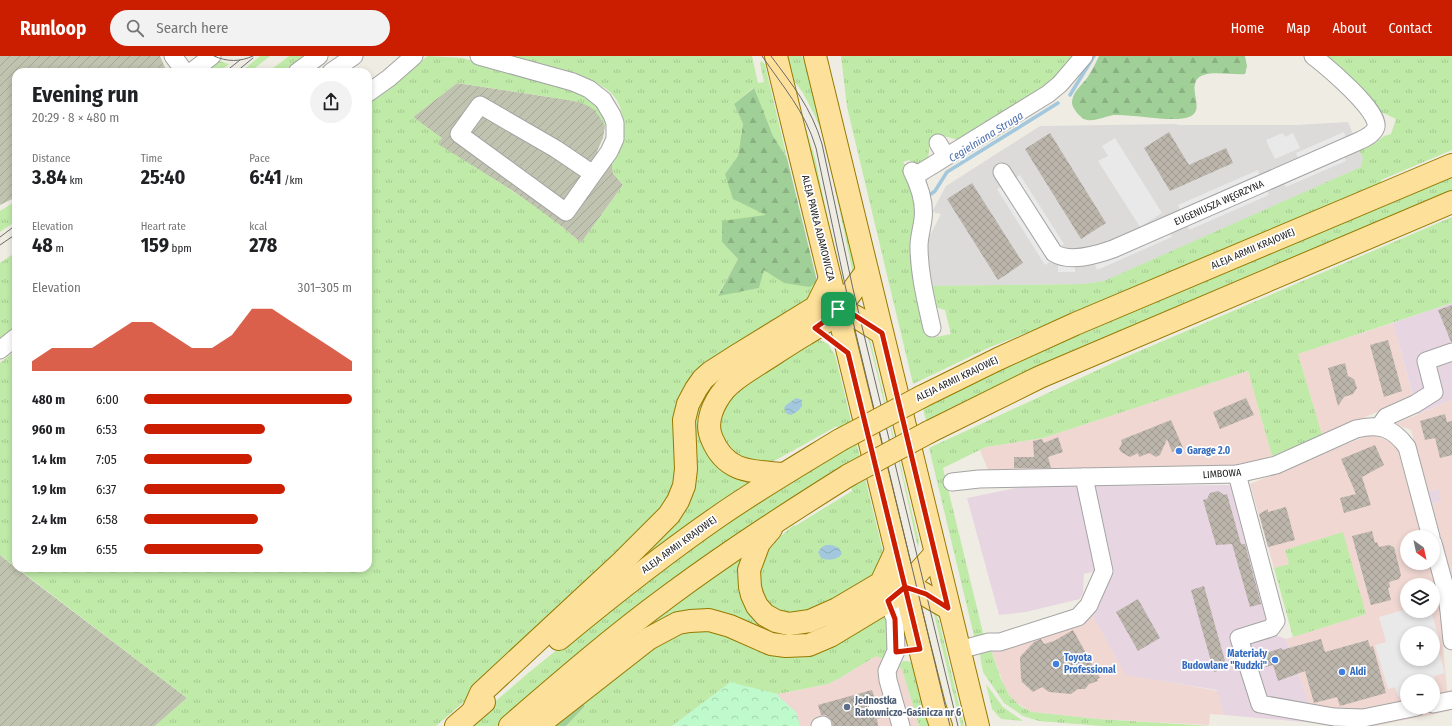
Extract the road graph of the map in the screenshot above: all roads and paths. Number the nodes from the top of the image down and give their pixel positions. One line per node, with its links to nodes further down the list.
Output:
1 (173, 56): 11 (street)
2 (212, 56): 12 (street)
3 (319, 56): 13 (street)
4 (354, 56): 14 (street)
5 (414, 56): 15 (street)
6 (479, 56): 18 (street)
7 (776, 56): 21 (main road, ALEJA PAWŁA ADAMOWICZA)
8 (815, 56): 20 (main road)
9 (1084, 56): 24 (street)
10 (1313, 56): 17 (street, EUGENIUSZA WĘGRZYNA)
11 (182, 68)
12 (197, 68)
13 (302, 68)
14 (337, 68)
15 (372, 90)
16 (1452, 165): 31 (main road, ALEJA ARMII KRAJOWEJ, bridge)
17 (1002, 172)
18 (593, 174): 18 (street)
19 (1452, 202): 35 (main road, bridge)
20 (867, 271): 22 (main road); 25 (main road)
21 (830, 279): 22 (main road, ALEJA PAWŁA ADAMOWICZA); 23 (main road)
22 (838, 309): 23 (main road); 25 (main road); 29 (main road, ALEJA PAWŁA ADAMOWICZA)
23 (815, 318): 29 (main road); 31 (main road); 53 (main road)
24 (932, 328)
25 (882, 333): 38 (main road)
26 (12, 340): 27 (street)
27 (0, 350)
28 (1452, 352): 30 (street)
29 (848, 353): 37 (main road, ALEJA PAWŁA ADAMOWICZA)
30 (1379, 427): 32 (street, LIMBOWA); 36 (street, LIMBOWA)
31 (783, 474): 53 (main road, ALEJA ARMII KRAJOWEJ)
32 (1237, 474): 33 (street, LIMBOWA); 52 (street)
33 (1084, 477): 34 (street, LIMBOWA); 46 (street)
34 (952, 482)
35 (781, 517): 41 (main road); 55 (main road)
36 (1430, 530)
37 (896, 551): 40 (main road, ALEJA PAWŁA ADAMOWICZA); 41 (main road)
38 (935, 554): 40 (main road); 42 (main road)
39 (1440, 569): 44 (street)
40 (905, 587): 41 (main road); 42 (main road); 43 (main road, ALEJA PAWŁA ADAMOWICZA)
41 (884, 592): 43 (main road); 47 (street); 56 (main road)
42 (948, 608): 46 (main road)
43 (912, 614): 45 (main road, ALEJA PAWŁA ADAMOWICZA)
44 (1452, 641)
45 (920, 649): 47 (street); 58 (main road, ALEJA PAWŁA ADAMOWICZA)
46 (959, 650): 59 (main road)
47 (896, 652): 49 (street)
48 (1452, 700): 50 (street)
49 (894, 703): 51 (street); 57 (street)
50 (1440, 703)
51 (877, 709)
52 (1400, 710)
53 (473, 712): 54 (main road, ALEJA ARMII KRAJOWEJ)
54 (456, 726)
55 (510, 726)
56 (537, 726)
57 (901, 726)
58 (941, 726)
59 (978, 726)

